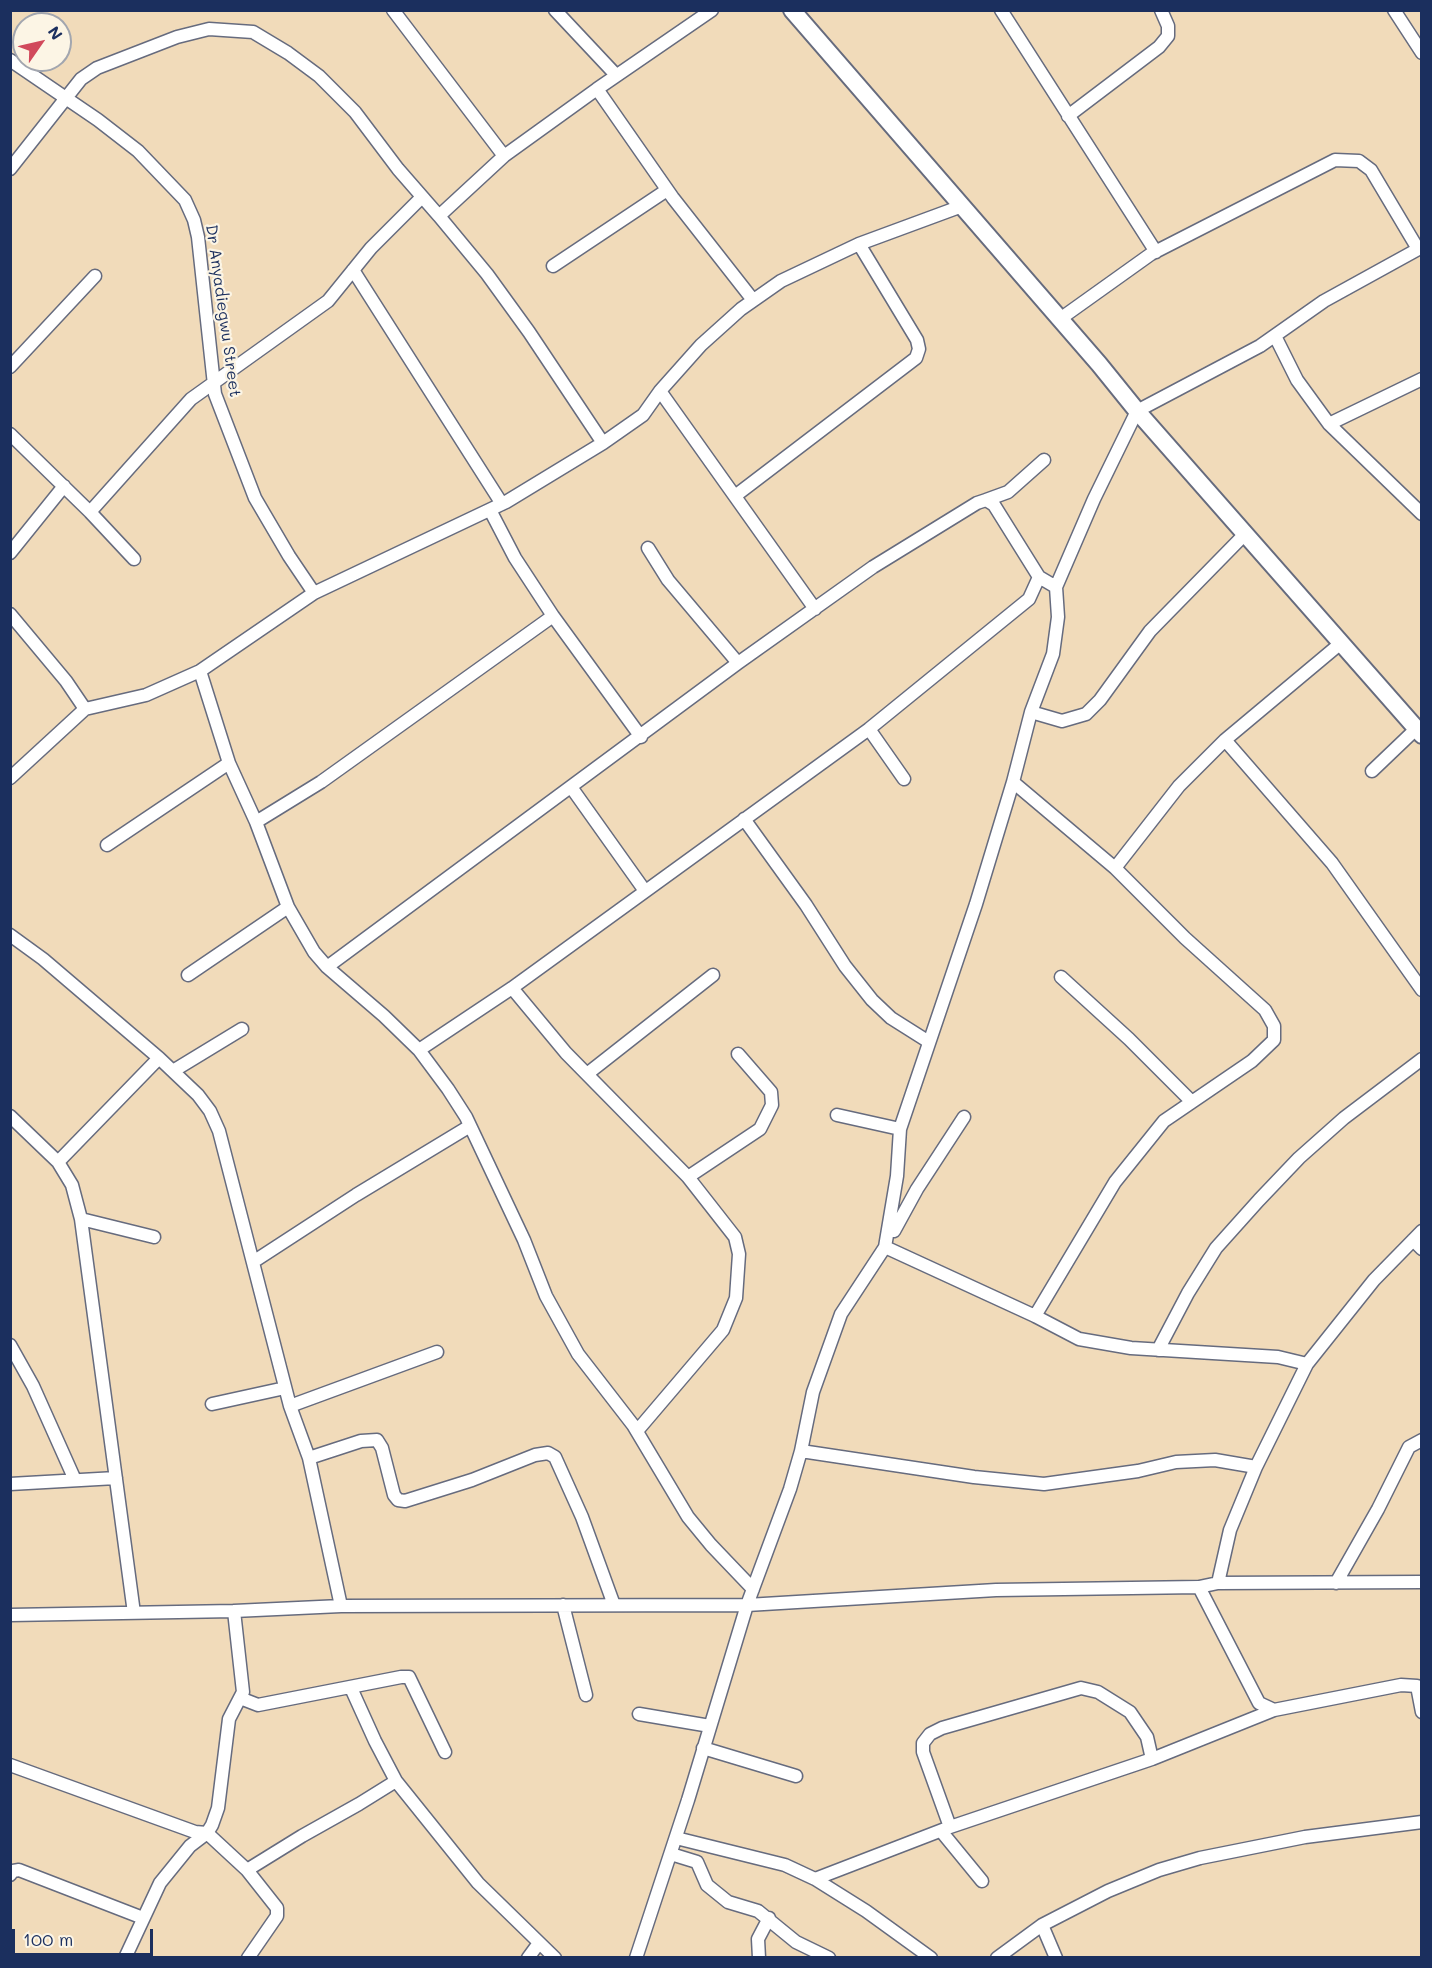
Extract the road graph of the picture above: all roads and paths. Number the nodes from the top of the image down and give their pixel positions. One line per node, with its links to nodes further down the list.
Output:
1 (393, 10): 14 (street)
2 (555, 10): 10 (street)
3 (712, 10): 10 (street)
4 (792, 10): 18 (main road)
5 (1001, 10): 13 (street)
6 (1161, 10): 13 (street)
7 (1394, 10): 8 (street)
8 (1422, 53)
9 (10, 60): 12 (street, Dr Anyadiegwu Street)
10 (616, 75): 11 (street)
11 (597, 89): 14 (street); 16 (street)
12 (65, 99): 15 (street); 17 (street); 31 (street, Dr Anyadiegwu Street)
13 (1068, 116): 22 (street)
14 (504, 156): 19 (street)
15 (10, 169)
16 (668, 190): 23 (street); 26 (street)
17 (422, 197): 19 (street); 24 (street)
18 (962, 206): 20 (street); 27 (main road)
19 (439, 216): 36 (street)
20 (859, 243): 26 (street); 39 (street)
21 (1420, 248): 22 (street); 28 (street)
22 (1156, 252): 27 (street)
23 (553, 266)
24 (353, 270): 31 (street); 41 (street)
25 (94, 276): 29 (street)
26 (753, 300): 32 (street)
27 (1060, 319): 33 (main road)
28 (1275, 336): 33 (street); 34 (street)
29 (10, 367)
30 (1422, 379): 34 (street)
31 (213, 384): 43 (street); 51 (street, Dr Anyadiegwu Street)
32 (660, 391): 36 (street); 39 (street)
33 (1137, 411): 45 (main road); 50 (street)
34 (1329, 424): 44 (street)
35 (10, 434): 38 (street)
36 (603, 443): 41 (street)
37 (1044, 460): 40 (street)
38 (63, 486): 43 (street); 47 (street)
39 (735, 496): 52 (street)
40 (986, 500): 49 (street); 52 (street)
41 (502, 504): 42 (street)
42 (490, 510): 51 (street); 54 (street)
43 (90, 512): 48 (street)
44 (1422, 514)
45 (1245, 534): 55 (main road); 59 (street)
46 (648, 548): 56 (street)
47 (10, 552)
48 (134, 559)
49 (1039, 577): 50 (street); 60 (street)
50 (1056, 587): 59 (street)
51 (314, 593): 57 (street)
52 (815, 609): 56 (street)
53 (10, 614): 58 (street)
54 (553, 616): 62 (street); 71 (street)
55 (1341, 643): 61 (main road); 63 (street)
56 (738, 663): 62 (street)
57 (200, 671): 58 (street); 64 (street)
58 (85, 709): 66 (street)
59 (1030, 712): 68 (street)
60 (869, 729): 67 (street); 70 (street)
61 (1419, 732): 65 (street)
62 (641, 737): 69 (street)
63 (1225, 740): 73 (street); 82 (street)
64 (229, 763): 71 (street); 72 (street)
65 (1372, 771)
66 (10, 778)
67 (904, 779)
68 (1013, 782): 73 (street); 84 (street)
69 (571, 788): 74 (street); 77 (street)
70 (744, 819): 74 (street); 84 (street)
71 (256, 822): 75 (street)
72 (108, 845)
73 (1115, 868): 91 (street)
74 (645, 891): 81 (street)
75 (288, 907): 77 (street); 78 (street)
76 (10, 935): 87 (street)
77 (327, 967): 85 (street)
78 (188, 975)
79 (713, 975): 90 (street)
80 (1061, 977): 91 (street)
81 (512, 988): 85 (street); 90 (street)
82 (1422, 990)
83 (242, 1029): 89 (street)
84 (929, 1042): 96 (street)
85 (419, 1050): 95 (street)
86 (738, 1054): 99 (street)
87 (159, 1058): 89 (street); 97 (street)
88 (1422, 1059): 109 (street)
89 (173, 1071): 106 (street)
90 (586, 1074): 99 (street)
91 (1191, 1101): 107 (street)
92 (837, 1115): 96 (street)
93 (10, 1116): 97 (street)
94 (964, 1117): 100 (street)
95 (470, 1126): 106 (street); 115 (street)
96 (900, 1129): 98 (street)
97 (58, 1162): 101 (street)
98 (897, 1176): 100 (street); 105 (street)
99 (688, 1177): 115 (street)
100 (917, 1189): 102 (street)
101 (81, 1219): 103 (street); 120 (street)
102 (894, 1231)
103 (154, 1237)
104 (1419, 1240): 111 (street)
105 (885, 1247): 107 (street); 117 (street)
106 (253, 1262): 112 (street)
107 (1035, 1316): 109 (street)
108 (10, 1345): 121 (street)
109 (1158, 1350): 111 (street)
110 (437, 1352): 114 (street)
111 (1307, 1364): 119 (street)
112 (285, 1388): 113 (street); 114 (street)
113 (212, 1404)
114 (290, 1406): 118 (street)
115 (637, 1431): 127 (street)
116 (1422, 1440): 125 (street)
117 (801, 1451): 119 (street); 127 (street)
118 (309, 1458): 129 (street); 131 (street)
119 (1256, 1467): 124 (street)
120 (116, 1478): 121 (street); 133 (street)
121 (75, 1480): 122 (street)
122 (10, 1484)
123 (1422, 1582): 125 (street)
124 (1218, 1583): 125 (street); 126 (street)
125 (1336, 1583)
126 (1199, 1587): 130 (street); 139 (street)
127 (753, 1589): 130 (street)
128 (563, 1605): 129 (street); 131 (street); 137 (street)
129 (614, 1605): 130 (street)
130 (747, 1605): 142 (street)
131 (341, 1606): 132 (street)
132 (234, 1611): 133 (street); 138 (street)
133 (134, 1613): 134 (street)
134 (10, 1615)
135 (1419, 1686): 139 (street); 140 (street)
136 (351, 1688): 138 (street); 144 (street); 148 (street)
137 (586, 1695)
138 (240, 1698): 151 (street)
139 (1274, 1710): 145 (street)
140 (1422, 1712)
141 (639, 1714): 142 (street)
142 (710, 1726): 143 (street)
143 (703, 1748): 147 (street); 152 (street)
144 (445, 1752)
145 (1152, 1759): 150 (street); 150 (street)
146 (10, 1765): 151 (street)
147 (796, 1776)
148 (396, 1781): 154 (street); 161 (street)
149 (1422, 1822): 160 (street)
150 (946, 1829): 156 (street); 157 (street)
151 (207, 1833): 154 (street); 158 (street)
152 (676, 1838): 153 (street); 156 (street)
153 (671, 1854): 159 (street); 166 (street)
154 (247, 1870): 163 (street)
155 (10, 1875): 158 (street)
156 (815, 1879): 169 (street)
157 (982, 1881)
158 (142, 1918): 162 (street)
159 (769, 1918): 167 (street); 168 (street)
160 (1042, 1925): 170 (street); 171 (street)
161 (540, 1943): 164 (street); 165 (street)
162 (125, 1958)
163 (248, 1958)
164 (528, 1958)
165 (555, 1958)
166 (636, 1958)
167 (759, 1958)
168 (829, 1958)
169 (931, 1958)
170 (997, 1958)
171 (1056, 1958)

